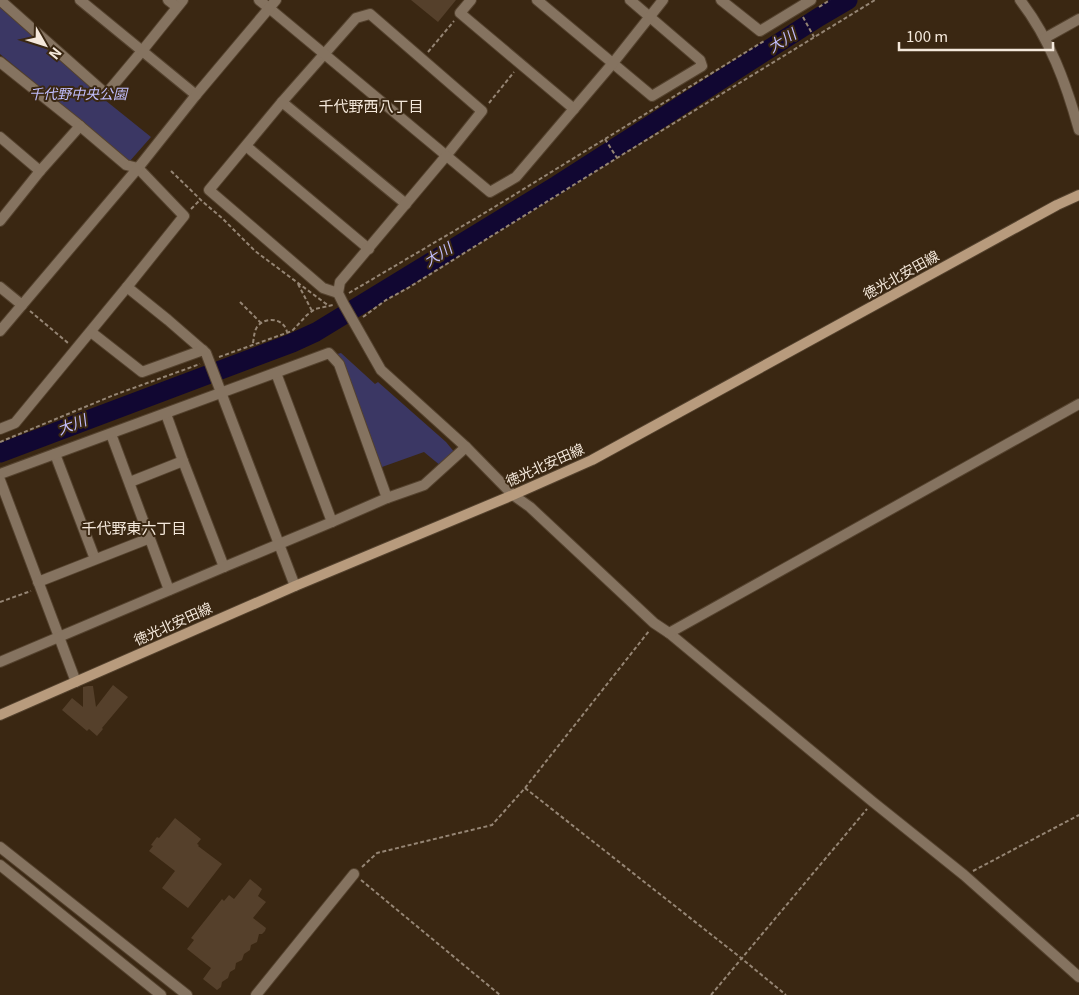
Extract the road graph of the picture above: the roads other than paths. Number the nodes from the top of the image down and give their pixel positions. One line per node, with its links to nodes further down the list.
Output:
1 (0, 0): 17 (street)
2 (80, 0): 17 (street)
3 (168, 0): 11 (street)
4 (259, 0): 12 (street)
5 (471, 0): 23 (street)
6 (537, 0): 20 (street)
7 (630, 0): 14 (street)
8 (663, 0): 14 (street)
9 (721, 0): 13 (street)
10 (1020, 0): 16 (street)
11 (180, 4): 17 (street)
12 (272, 4): 18 (street); 21 (street)
13 (814, 4)
14 (650, 16): 20 (street); 20 (street)
15 (1079, 20): 16 (street)
16 (1045, 38): 25 (street)
17 (142, 51): 21 (street)
18 (324, 54): 22 (street); 28 (street); 28 (street)
19 (0, 62): 24 (street)
20 (613, 62): 23 (street)
21 (196, 95): 29 (street)
22 (282, 102): 27 (street); 32 (street)
23 (574, 109): 28 (street)
24 (80, 126): 29 (street); 30 (street)
25 (1079, 130)
26 (0, 137): 30 (street)
27 (246, 146): 34 (street); 37 (street)
28 (446, 156): 32 (street)
29 (138, 168): 36 (street); 38 (street)
30 (40, 171): 33 (street)
31 (1079, 195): 54 (main road, 徳光北安田線)
32 (406, 204): 34 (street)
33 (2, 215)
34 (369, 249): 37 (street)
35 (0, 287): 38 (street)
36 (127, 287): 40 (street); 41 (street)
37 (341, 298): 48 (street)
38 (22, 305): 39 (street)
39 (0, 331)
40 (91, 332): 41 (street); 46 (street)
41 (203, 350): 43 (street)
42 (276, 373): 43 (street); 55 (street); 56 (street)
43 (220, 391): 45 (street); 58 (street)
44 (1079, 404): 64 (street)
45 (166, 414): 47 (street); 50 (street)
46 (0, 429)
47 (111, 434): 49 (street); 53 (street)
48 (466, 447): 54 (street); 55 (street)
49 (56, 454): 51 (street); 59 (street)
50 (183, 461): 53 (street); 60 (street)
51 (0, 474)
52 (0, 480): 61 (street)
53 (130, 482): 57 (street)
54 (513, 495): 62 (main road, 徳光北安田線); 64 (street)
55 (387, 498): 56 (street)
56 (332, 522): 58 (street)
57 (150, 538): 59 (street); 63 (street)
58 (278, 545): 60 (street); 62 (street)
59 (95, 559): 61 (street)
60 (224, 567): 63 (street)
61 (39, 585): 65 (street)
62 (295, 586): 67 (main road, 徳光北安田線)
63 (170, 590): 65 (street)
64 (669, 633): 72 (street)
65 (59, 636): 66 (street); 67 (street)
66 (0, 662)
67 (76, 682): 68 (main road, 徳光北安田線)
68 (0, 715)
69 (0, 847): 74 (street)
70 (0, 866): 73 (street)
71 (354, 874): 75 (street)
72 (1079, 977)
73 (161, 995)
74 (187, 995)
75 (256, 995)

